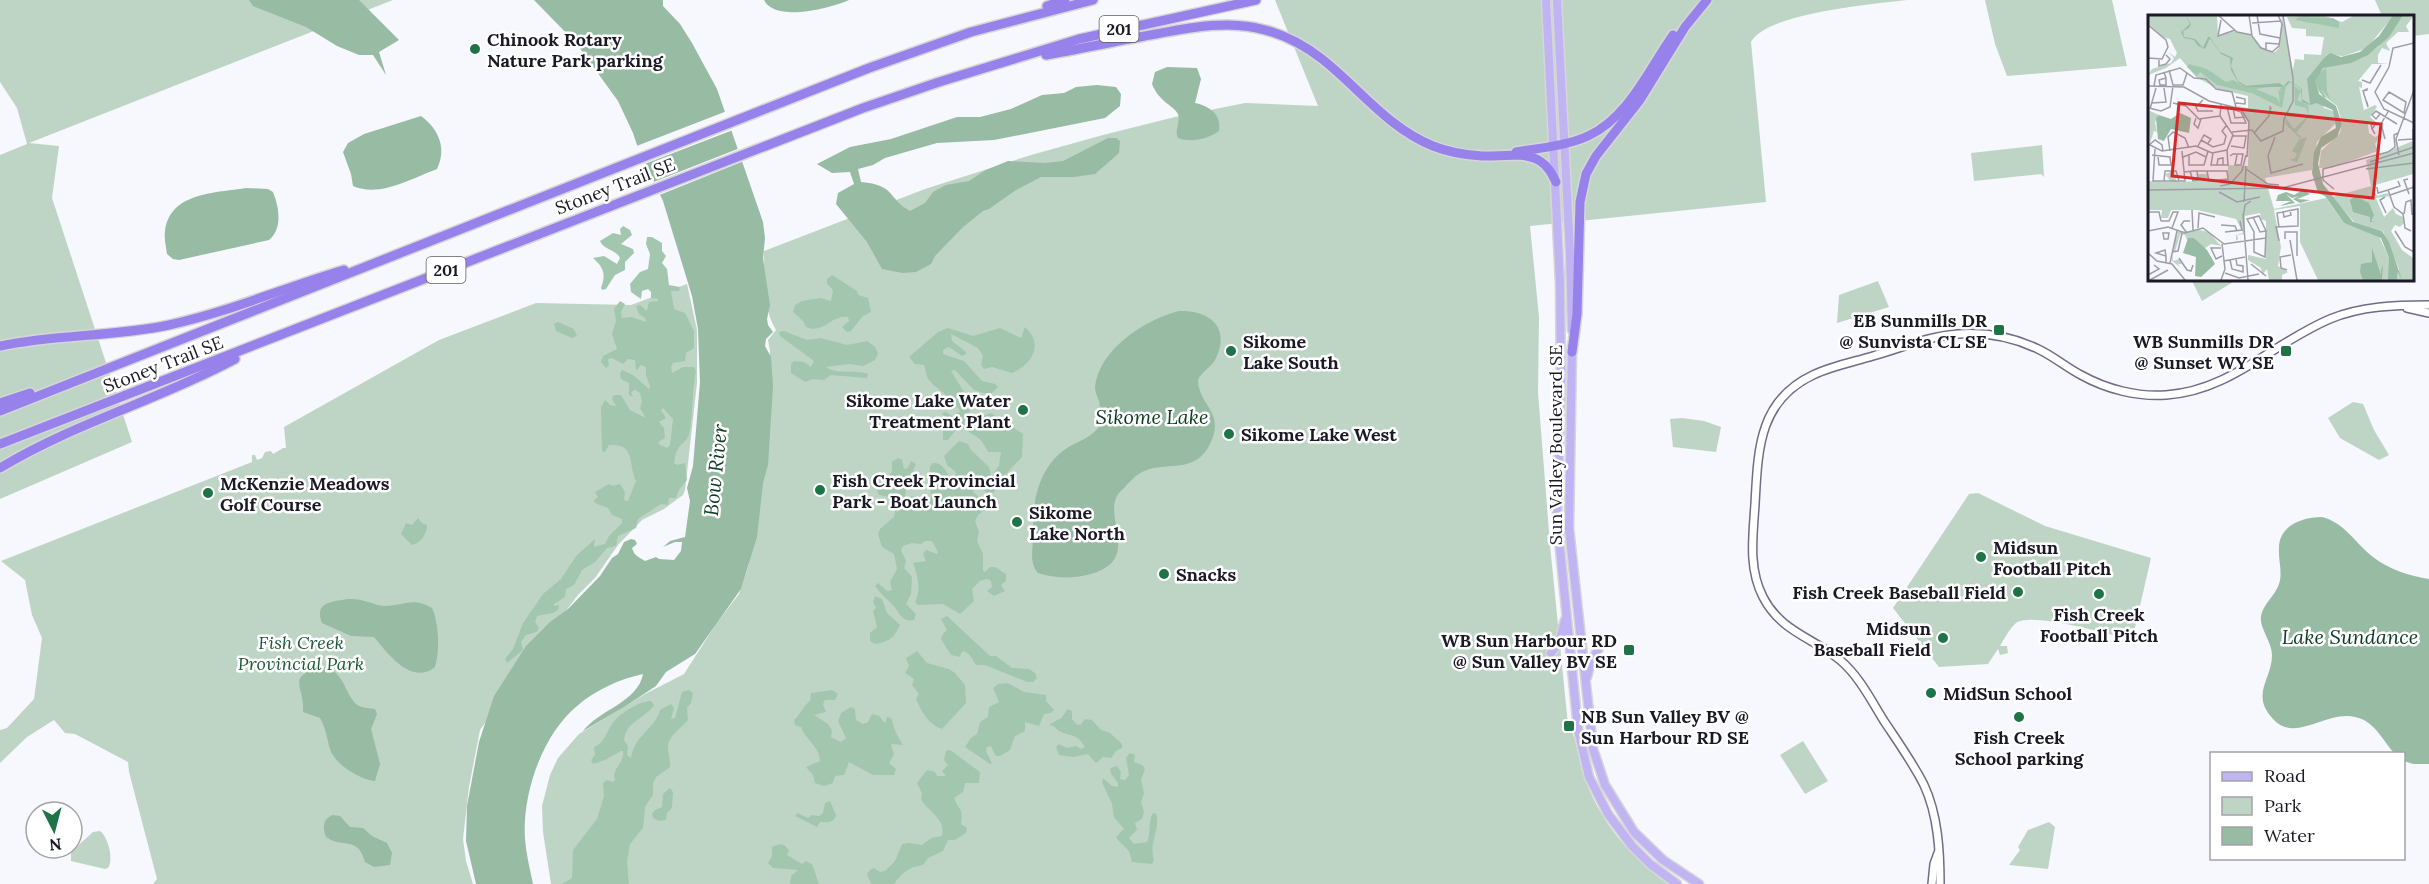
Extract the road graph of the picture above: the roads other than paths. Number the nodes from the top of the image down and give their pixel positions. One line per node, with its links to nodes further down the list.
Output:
1 (1065, 0): 8 (highway)
2 (1093, 0): 8 (highway, Stoney Trail SE / 201)
3 (1256, 0): 9 (highway, Stoney Trail SE / 201)
4 (1546, 0): 11 (main road, Sun Valley Boulevard SE)
5 (1557, 0): 10 (main road, Sun Valley Boulevard SE)
6 (1703, 0): 10 (highway)
7 (1707, 0): 20 (highway)
8 (971, 32): 14 (highway, Stoney Trail SE / 201)
9 (984, 68): 12 (highway); 18 (highway, Stoney Trail SE / 201)
10 (1564, 143): 11 (highway); 20 (main road, Sun Valley Boulevard SE)
11 (1554, 145): 12 (highway); 13 (main road, Sun Valley Boulevard SE)
12 (1496, 156): 13 (highway)
13 (1556, 182): 26 (main road, Sun Valley Boulevard SE)
14 (396, 255): 19 (highway); 21 (highway, Stoney Trail SE / 201)
15 (2429, 305): 16 (street)
16 (2402, 307): 17 (street); 30 (street)
17 (2429, 313)
18 (272, 339): 24 (highway, Stoney Trail SE / 201); 25 (highway)
19 (0, 346)
20 (1572, 352): 29 (main road, Sun Valley Boulevard SE)
21 (87, 376): 22 (highway); 23 (highway, Stoney Trail SE / 201)
22 (0, 403)
23 (0, 411)
24 (0, 444)
25 (0, 468)
26 (1567, 611): 28 (main road); 31 (main road, Sun Valley Boulevard SE)
27 (1599, 648): 29 (main road)
28 (1551, 652)
29 (1585, 689): 32 (main road, Sun Valley Boulevard SE)
30 (1938, 853): 33 (street); 34 (street)
31 (1677, 884)
32 (1699, 884)
33 (1932, 884)
34 (1940, 884)

